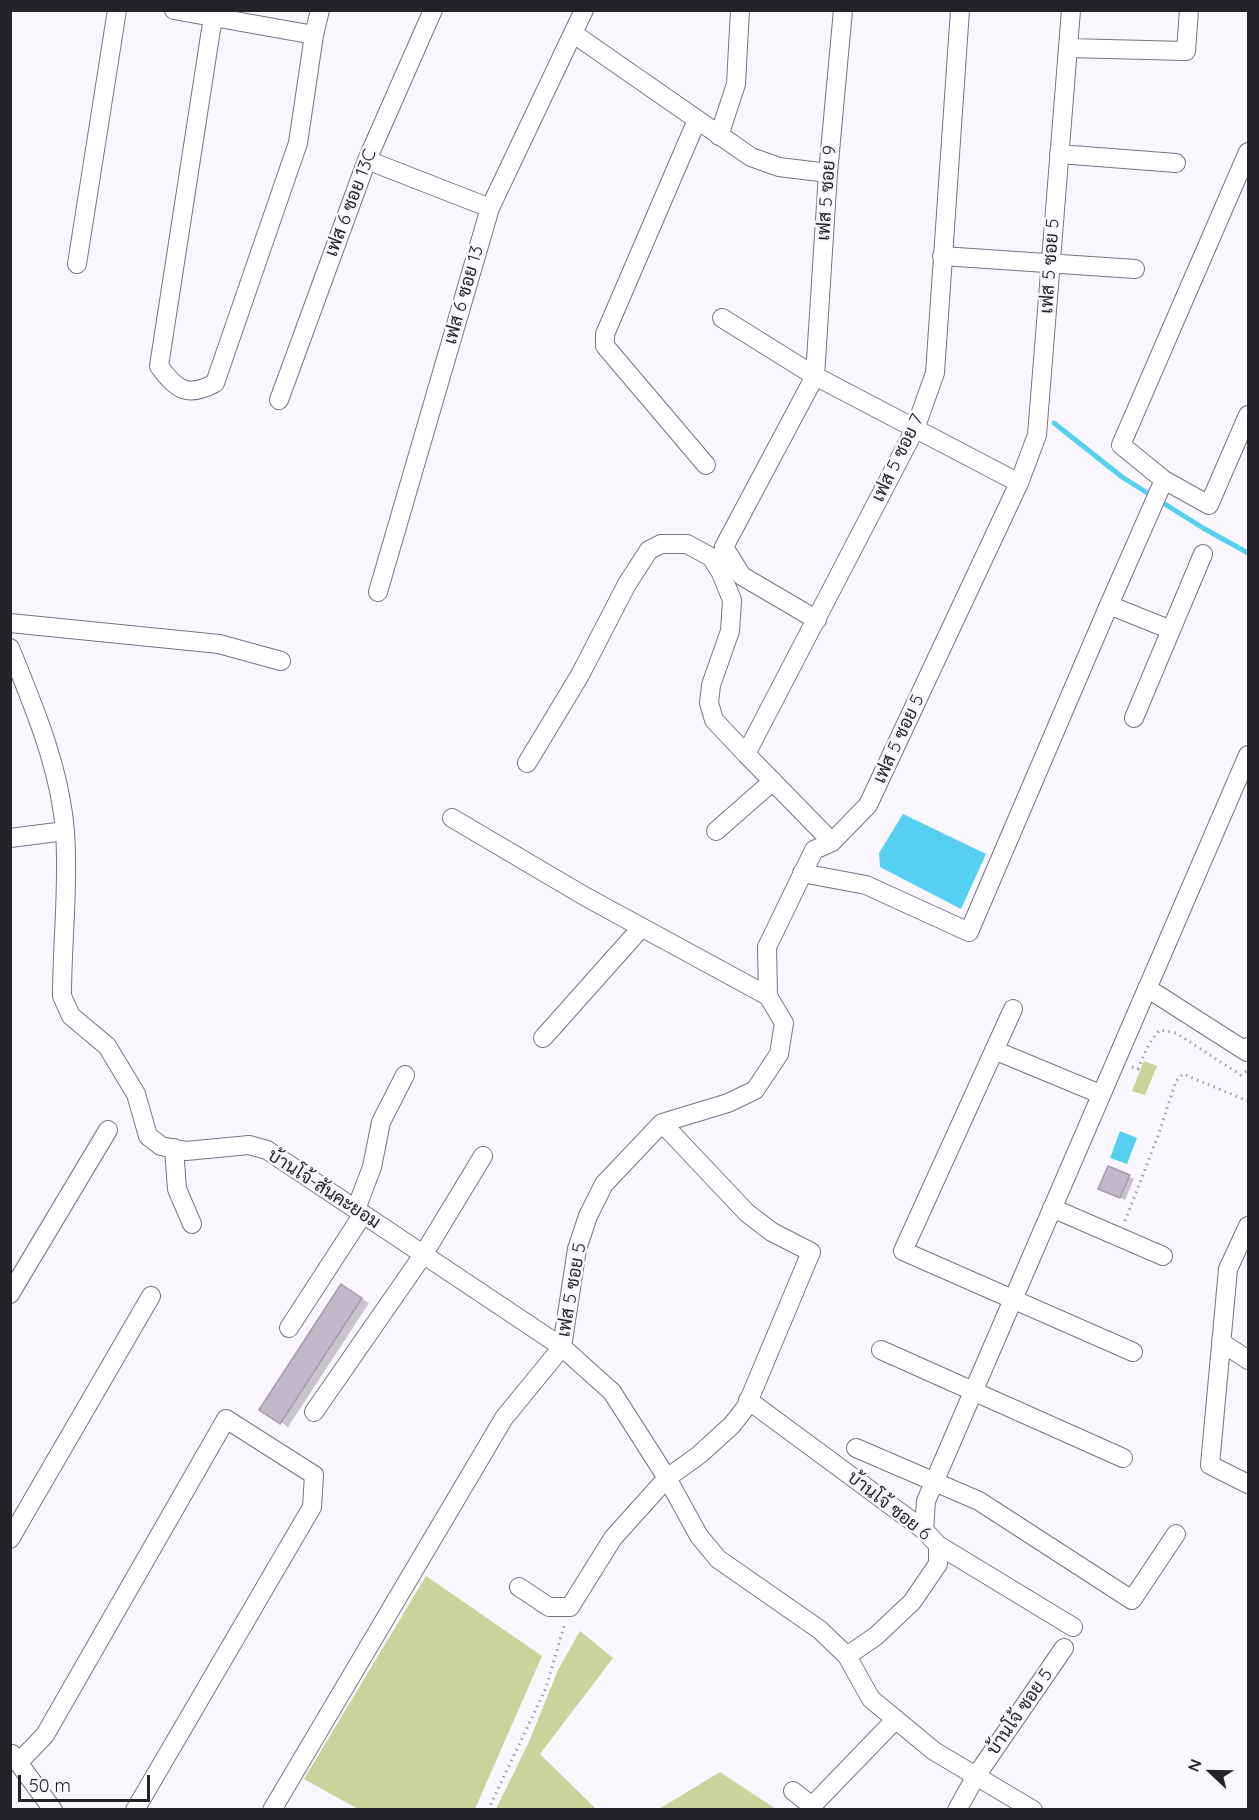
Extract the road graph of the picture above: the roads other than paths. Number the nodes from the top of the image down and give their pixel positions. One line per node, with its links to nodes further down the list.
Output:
1 (117, 10): 25 (street)
2 (174, 10): 11 (street)
3 (320, 10): 13 (street)
4 (433, 10): 19 (street, เฟส 6 ซอย 13C)
5 (584, 10): 12 (street, เฟส 6 ซอย 13)
6 (740, 10): 16 (street)
7 (843, 10): 21 (street, เฟส 5 ซอย 9)
8 (960, 10): 23 (street, เฟส 5 ซอย 7)
9 (1071, 10): 14 (street, เฟส 5 ซอย 5)
10 (1189, 10): 14 (street)
11 (213, 14): 13 (street); 13 (street)
12 (574, 34): 15 (street); 22 (street, เฟส 6 ซอย 13)
13 (314, 35)
14 (1068, 48): 18 (street, เฟส 5 ซอย 5)
15 (697, 120): 16 (street); 32 (street)
16 (719, 136): 21 (street)
17 (1248, 152): 33 (street)
18 (1059, 154): 20 (street); 24 (street, เฟส 5 ซอย 5)
19 (367, 160): 22 (street); 29 (street, เฟส 6 ซอย 13C)
20 (1176, 163)
21 (828, 173): 28 (street, เฟส 5 ซอย 9)
22 (490, 208): 36 (street, เฟส 6 ซอย 13)
23 (942, 256): 24 (street); 31 (street, เฟส 5 ซอย 7)
24 (1050, 263): 26 (street); 34 (street, เฟส 5 ซอย 5)
25 (77, 264)
26 (1135, 269)
27 (722, 318): 28 (street)
28 (815, 376): 31 (street); 38 (street)
29 (279, 400)
30 (1248, 415): 33 (street)
31 (915, 429): 34 (street); 38 (street, เฟส 5 ซอย 7)
32 (706, 465)
33 (1164, 480): 37 (street)
34 (1019, 483): 52 (street, เฟส 5 ซอย 5)
35 (1203, 554): 40 (street)
36 (378, 592)
37 (1109, 605): 40 (street); 53 (street)
38 (817, 620): 44 (street, เฟส 5 ซอย 7)
39 (10, 623): 42 (street)
40 (1171, 630): 43 (street)
41 (10, 648): 49 (street, บ้านโจ้-สันคะยอม)
42 (281, 661)
43 (1134, 718)
44 (746, 754): 46 (street); 47 (street)
45 (1248, 755): 55 (street)
46 (527, 763)
47 (773, 781): 50 (street); 52 (street)
48 (452, 818): 54 (street)
49 (65, 831): 51 (street); 65 (street, บ้านโจ้-สันคะยอม)
50 (716, 831)
51 (10, 838)
52 (832, 842): 53 (street, เฟส 5 ซอย 5)
53 (802, 873): 56 (street, เฟส 5 ซอย 5)
54 (641, 928): 56 (street); 58 (street)
55 (1147, 988): 59 (street); 62 (street)
56 (768, 996): 63 (street, เฟส 5 ซอย 5)
57 (1013, 1009): 60 (street)
58 (543, 1038)
59 (1248, 1047)
60 (994, 1050): 62 (street); 75 (street)
61 (405, 1075): 68 (street)
62 (1100, 1095): 67 (street)
63 (662, 1123): 78 (street, เฟส 5 ซอย 5); 83 (street)
64 (108, 1130): 73 (street)
65 (174, 1148): 68 (street, บ้านโจ้-สันคะยอม); 69 (street)
66 (483, 1156): 71 (street)
67 (1052, 1208): 72 (street); 75 (street)
68 (359, 1212): 71 (street, บ้านโจ้-สันคะยอม); 76 (street)
69 (192, 1224)
70 (1248, 1228): 77 (street)
71 (423, 1255): 78 (street, บ้านโจ้-สันคะยอม); 84 (street)
72 (1163, 1256)
73 (10, 1294)
74 (151, 1296): 92 (street)
75 (1013, 1299): 80 (street); 82 (street)
76 (289, 1328)
77 (1221, 1342): 81 (street); 89 (street)
78 (562, 1347): 87 (street, บ้านโจ้-สันคะยอม); 104 (street)
79 (881, 1350): 82 (street)
80 (1134, 1352)
81 (1248, 1360)
82 (973, 1392): 86 (street); 88 (street)
83 (748, 1400): 87 (street); 90 (street, บ้านโจ้ ซอย 6)
84 (314, 1412)
85 (856, 1448): 88 (street)
86 (1123, 1458)
87 (667, 1478): 94 (street); 97 (street, บ้านโจ้-สันคะยอม)
88 (934, 1483): 90 (street); 91 (street)
89 (1248, 1484)
90 (924, 1530): 93 (street, บ้านโจ้ ซอย 6)
91 (1176, 1534)
92 (10, 1539)
93 (938, 1545): 95 (street); 97 (street, บ้านโจ้ ซอย 6)
94 (519, 1587)
95 (1073, 1627)
96 (1064, 1648): 100 (street, บ้านโจ้ ซอย 5)
97 (847, 1656): 98 (street, บ้านโจ้-สันคะยอม)
98 (896, 1719): 100 (street, บ้านโจ้-สันคะยอม); 101 (street)
99 (14, 1758): 102 (street); 103 (street)
100 (976, 1776): 105 (street, บ้านโจ้ ซอย 5); 106 (street, บ้านโจ้-สันคะยอม)
101 (793, 1791)
102 (52, 1809)
103 (135, 1809)
104 (272, 1809)
105 (957, 1809)
106 (1033, 1809)

